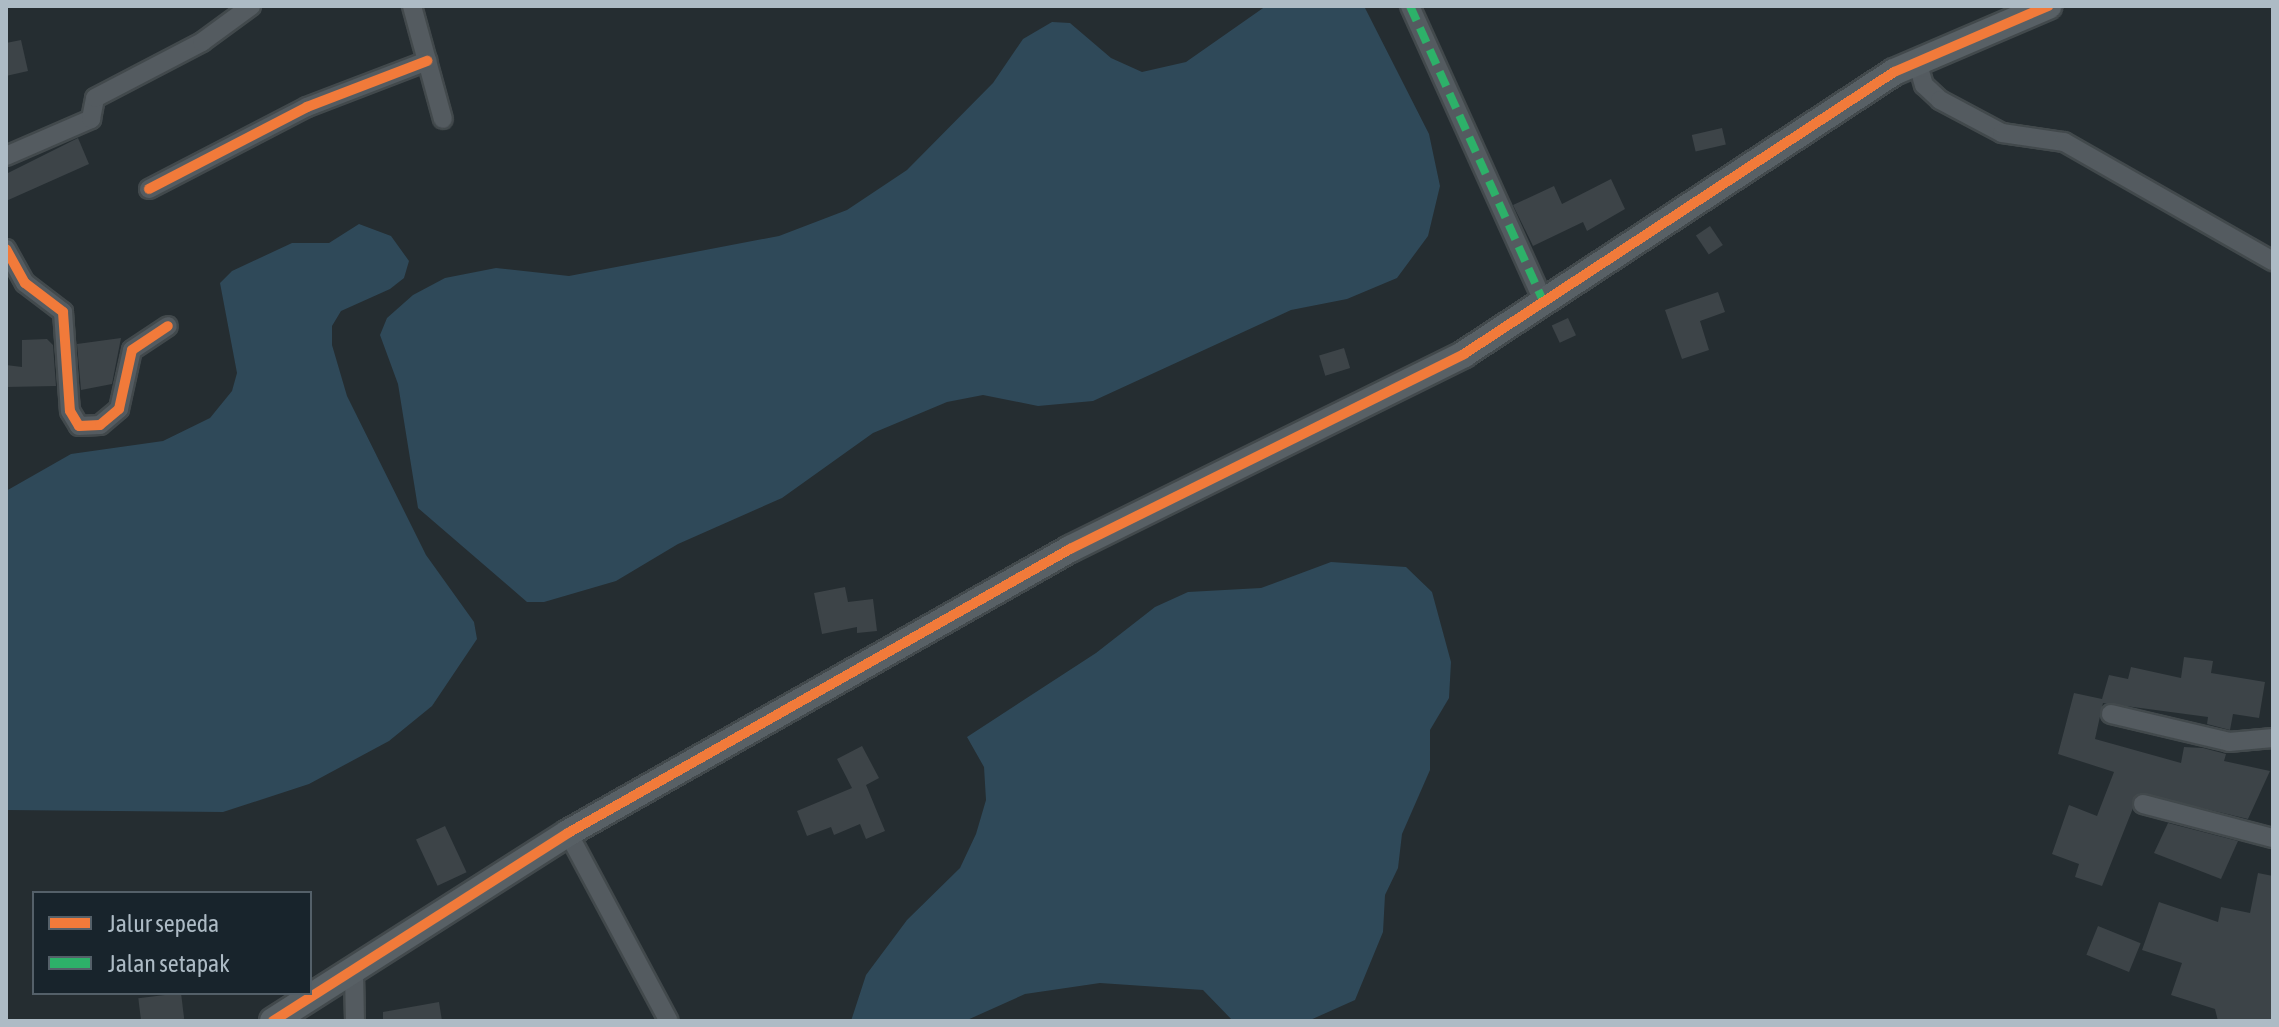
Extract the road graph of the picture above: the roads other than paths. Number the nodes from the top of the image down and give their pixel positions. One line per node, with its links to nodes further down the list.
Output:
1 (251, 6): 8 (street)
2 (412, 6): 5 (street)
3 (1410, 6): 12 (street)
4 (2048, 6): 6 (street)
5 (427, 61): 7 (street); 9 (street)
6 (1917, 61): 11 (street); 12 (street)
7 (443, 119)
8 (6, 156)
9 (149, 189)
10 (6, 249): 13 (street)
11 (2273, 261)
12 (1543, 301): 17 (street)
13 (168, 326)
14 (2111, 714): 15 (street)
15 (2273, 738)
16 (2143, 804): 18 (street)
17 (568, 833): 19 (street); 22 (street)
18 (2273, 838)
19 (354, 974): 20 (street); 21 (street)
20 (273, 1021)
21 (355, 1021)
22 (669, 1021)

